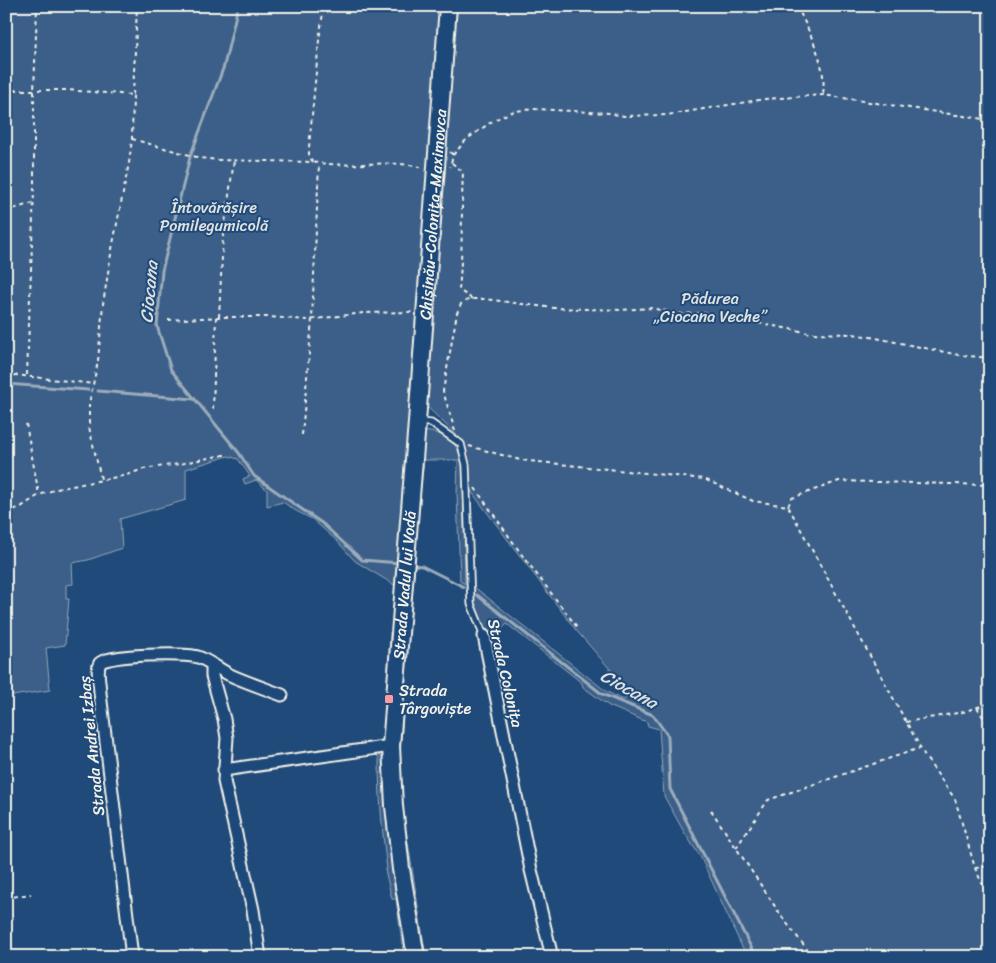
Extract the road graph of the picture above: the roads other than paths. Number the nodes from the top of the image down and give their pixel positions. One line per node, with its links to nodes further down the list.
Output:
1 (448, 6): 2 (street, Chișinău-Colonița-Maximovca)
2 (417, 422): 3 (lane, Strada Colonița); 6 (street, Strada Vadul lui Vodă)
3 (484, 636): 11 (street, Strada Colonița)
4 (212, 666): 5 (street, Strada Andrei Izbaș); 7 (street); 8 (street, Strada Andrei Izbaș)
5 (282, 695)
6 (391, 746): 7 (street); 10 (street, Strada Vadul lui Vodă)
7 (224, 770): 9 (street)
8 (132, 957)
9 (260, 957)
10 (416, 957)
11 (552, 957)

